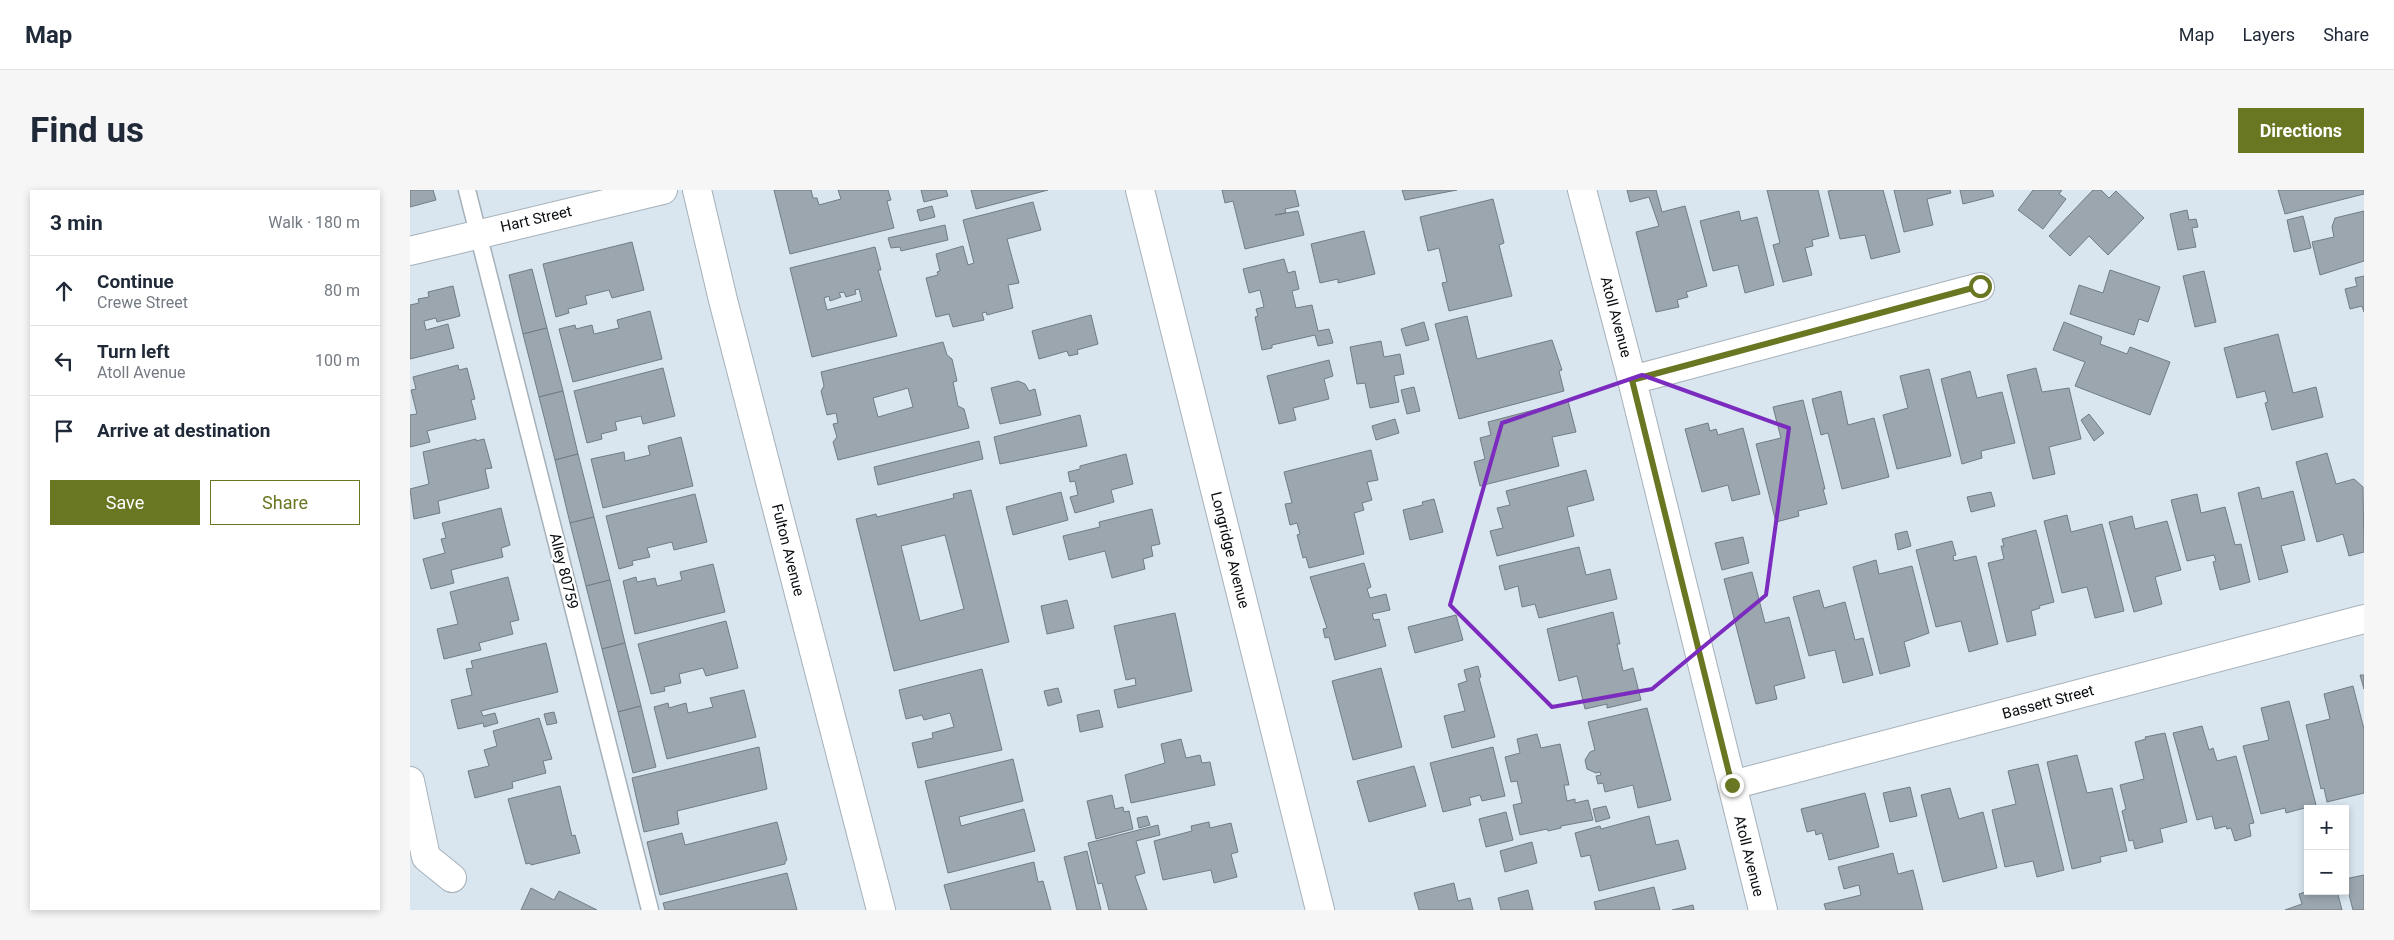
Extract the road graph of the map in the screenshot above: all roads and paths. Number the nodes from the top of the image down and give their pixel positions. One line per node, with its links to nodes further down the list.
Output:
1 (467, 190): 6 (lane, Alley 80759)
2 (663, 190): 6 (street, Hart Street)
3 (697, 190): 15 (street, Fulton Avenue)
4 (1140, 190): 16 (street, Longridge Avenue)
5 (1582, 190): 9 (street, Atoll Avenue)
6 (478, 233): 7 (street, Hart Street); 14 (lane, Alley 80759)
7 (410, 250)
8 (1980, 286): 9 (street)
9 (1632, 380): 12 (street, Atoll Avenue)
10 (2364, 619): 12 (street, Bassett Street)
11 (410, 781): 13 (street)
12 (1732, 785): 17 (street, Atoll Avenue)
13 (452, 878)
14 (650, 910)
15 (881, 910)
16 (1320, 910)
17 (1763, 910)

